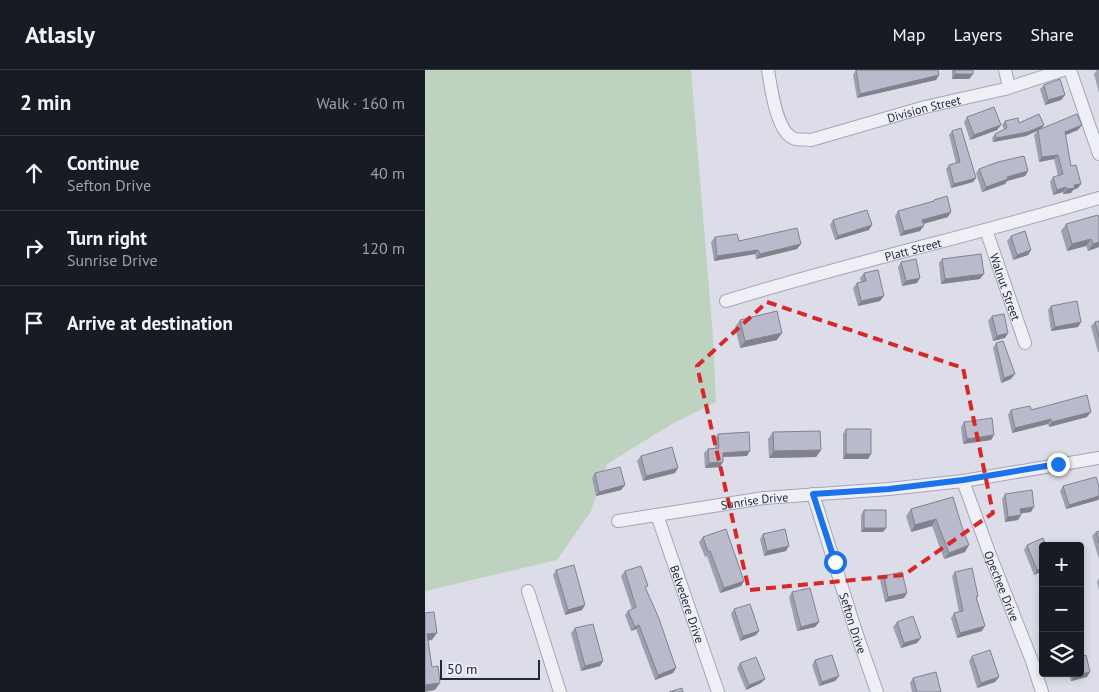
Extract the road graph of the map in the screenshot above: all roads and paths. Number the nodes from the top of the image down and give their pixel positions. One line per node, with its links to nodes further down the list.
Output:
1 (768, 70): 5 (street, Division Street)
2 (1005, 70): 5 (street)
3 (1063, 70): 5 (street, Division Street)
4 (1070, 70): 6 (street)
5 (1009, 87)
6 (1099, 154)
7 (1099, 198): 8 (street, Platt Street)
8 (986, 230): 9 (street, Platt Street); 10 (street, Walnut Street)
9 (726, 301)
10 (1025, 343)
11 (1099, 458): 12 (street, Sunrise Drive)
12 (963, 480): 13 (street, Sunrise Drive); 20 (street, Opechee Drive)
13 (813, 494): 14 (street, Sunrise Drive); 19 (street, Sefton Drive)
14 (657, 515): 15 (street, Sunrise Drive); 18 (street, Belvedere Drive)
15 (617, 521)
16 (527, 591): 17 (street)
17 (560, 692)
18 (718, 692)
19 (877, 692)
20 (1042, 692)

